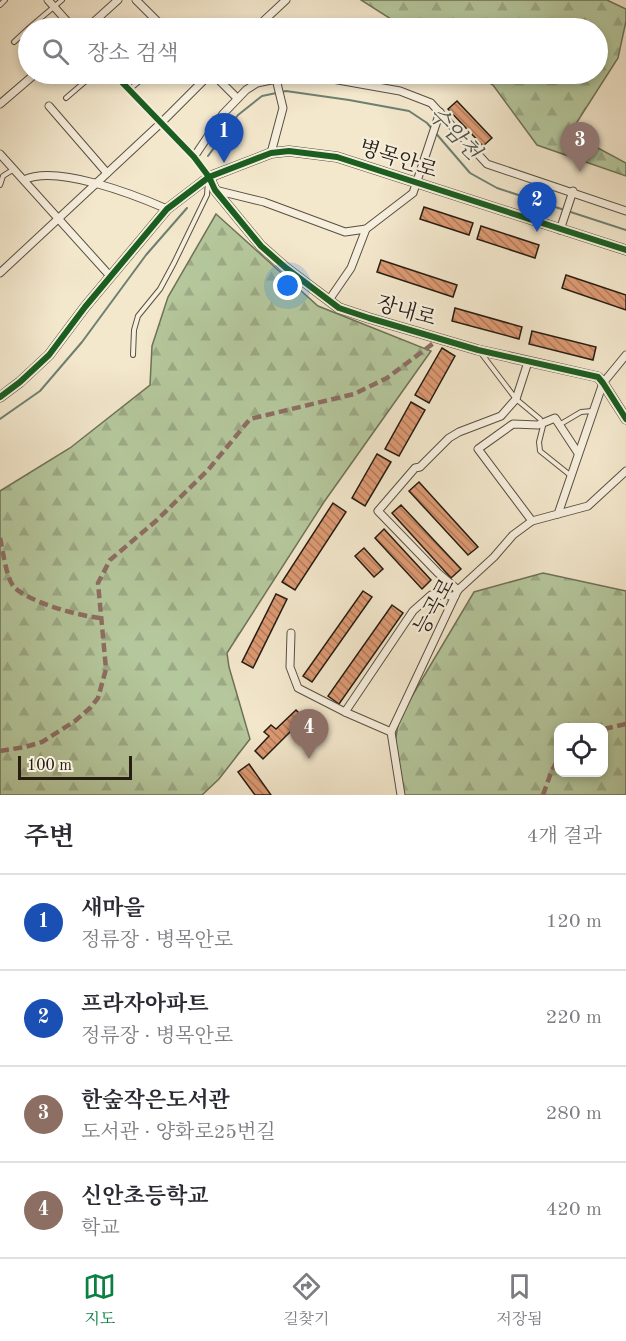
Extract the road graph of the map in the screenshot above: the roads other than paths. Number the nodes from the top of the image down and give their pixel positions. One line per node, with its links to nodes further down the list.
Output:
1 (5, 0): 7 (lane)
2 (48, 0): 8 (street)
3 (62, 0): 8 (lane)
4 (118, 0): 11 (street)
5 (136, 0): 12 (street)
6 (285, 0): 13 (street)
7 (0, 5)
8 (54, 7): 9 (lane); 10 (street)
9 (42, 18)
10 (64, 18)
11 (98, 18)
12 (154, 18)
13 (266, 18)
14 (18, 39): 15 (lane)
15 (14, 42)
16 (23, 84): 28 (street)
17 (82, 84): 26 (lane)
18 (123, 84): 25 (street)
19 (136, 84): 25 (lane)
20 (201, 84): 31 (street)
21 (222, 84): 27 (street)
22 (255, 84): 27 (street)
23 (278, 84): 32 (street)
24 (359, 84): 30 (street)
25 (129, 90): 31 (street)
26 (66, 98)
27 (237, 98): 34 (street)
28 (0, 104)
29 (49, 106): 36 (street)
30 (440, 112): 40 (street); 43 (street)
31 (162, 122): 34 (street); 36 (street)
32 (271, 153): 37 (street, 병목안로); 40 (street, 병목안로)
33 (0, 154): 35 (street)
34 (194, 157): 37 (street)
35 (14, 170): 38 (street); 41 (lane)
36 (107, 173): 39 (street)
37 (209, 177): 42 (street, 장내로); 44 (street, 병목안로); 55 (lane)
38 (24, 180): 39 (street); 46 (street)
39 (95, 183): 44 (street); 46 (street)
40 (417, 183): 47 (street); 48 (street, 병목안로)
41 (0, 184)
42 (215, 190): 47 (street); 53 (street, 장내로)
43 (572, 195): 45 (street); 48 (street)
44 (167, 209): 52 (street, 병목안로)
45 (626, 211)
46 (58, 218): 50 (street); 52 (street)
47 (366, 229): 53 (street)
48 (560, 230): 49 (street, 병목안로)
49 (626, 250)
50 (3, 264): 51 (street)
51 (0, 273)
52 (110, 276): 59 (street, 병목안로)
53 (329, 300): 54 (street, 장내로)
54 (478, 350): 57 (street, 장내로); 60 (lane)
55 (133, 355)
56 (626, 355): 58 (street)
57 (528, 362): 58 (street, 장내로); 60 (street)
58 (603, 383): 61 (street); 63 (street)
59 (0, 397)
60 (516, 399): 62 (street); 64 (lane)
61 (593, 411): 66 (lane); 67 (street)
62 (501, 416): 65 (street); 72 (street)
63 (626, 419)
64 (542, 423): 65 (street); 66 (street); 69 (lane)
65 (513, 424): 71 (street)
66 (559, 425): 67 (street)
67 (578, 453): 69 (street)
68 (626, 471): 70 (street, 능곡로)
69 (570, 475): 70 (street)
70 (558, 513): 71 (street, 능곡로)
71 (532, 521): 72 (street, 능곡로)
72 (457, 593): 74 (street); 75 (street, 능곡로)
73 (291, 633): 74 (street)
74 (345, 712): 75 (street)
75 (391, 732): 76 (street)
76 (400, 795)

